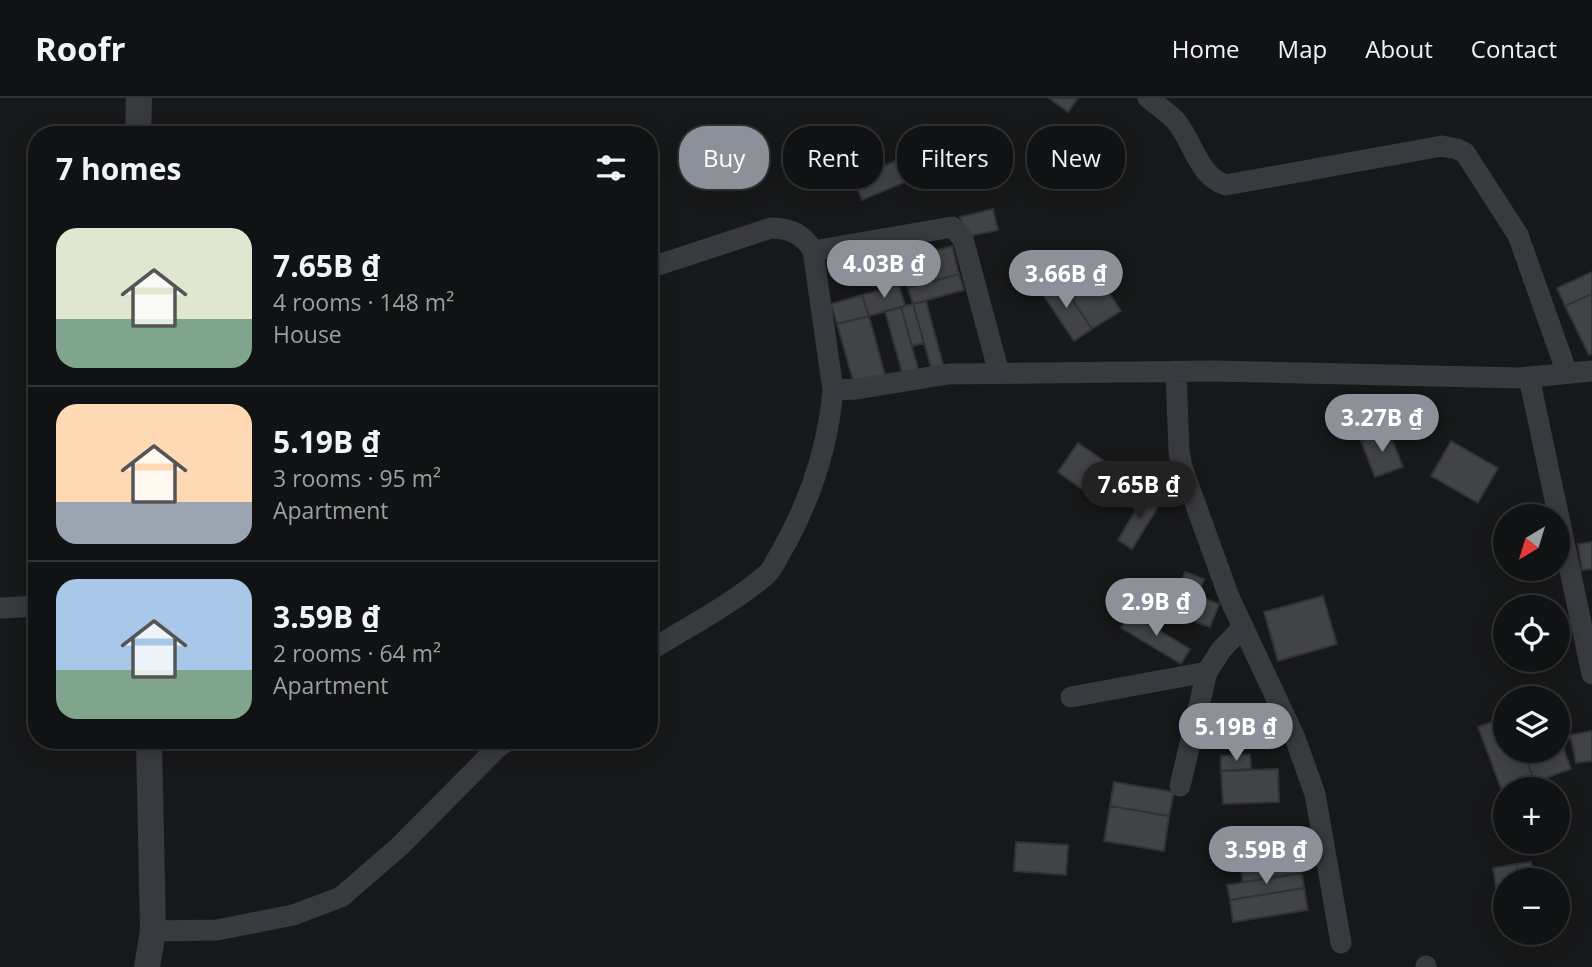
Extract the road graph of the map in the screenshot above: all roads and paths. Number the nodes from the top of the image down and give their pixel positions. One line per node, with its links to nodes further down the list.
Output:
1 (139, 98): 3 (street)
2 (1148, 98): 9 (street)
3 (138, 126)
4 (813, 251): 5 (street); 8 (street); 11 (street)
5 (658, 265)
6 (1176, 371): 8 (street); 10 (street); 14 (street)
7 (1592, 371): 9 (street)
8 (999, 373): 11 (street)
9 (1567, 373): 10 (street)
10 (1529, 377): 17 (street)
11 (833, 390): 15 (street)
12 (28, 606): 13 (street)
13 (0, 608)
14 (1243, 627): 16 (street); 23 (street)
15 (658, 645)
16 (1207, 672): 18 (street); 21 (street)
17 (1592, 674)
18 (1071, 697)
19 (149, 749): 22 (street)
20 (496, 749): 22 (street)
21 (1180, 786)
22 (153, 931): 24 (street)
23 (1341, 943)
24 (147, 967)

